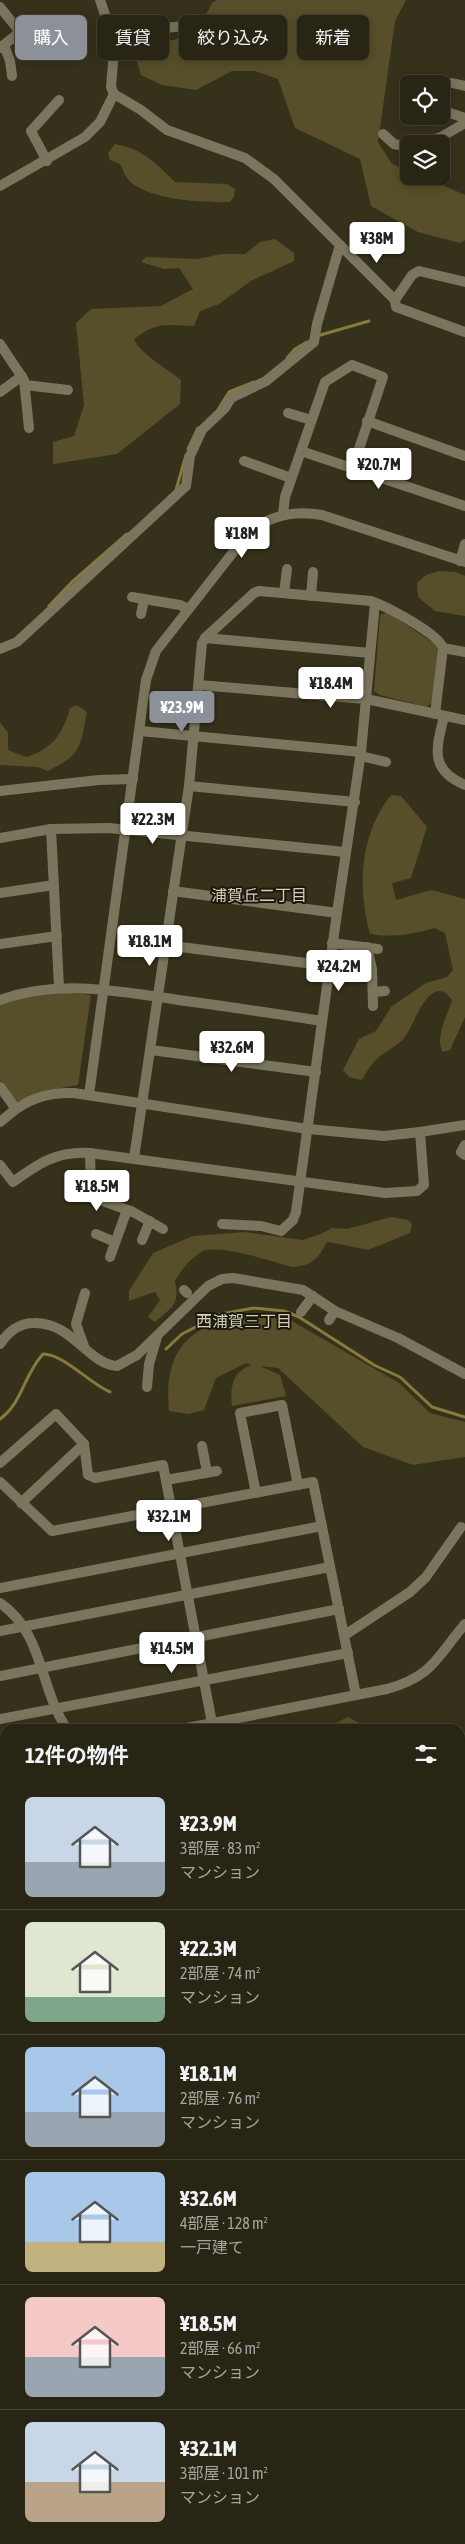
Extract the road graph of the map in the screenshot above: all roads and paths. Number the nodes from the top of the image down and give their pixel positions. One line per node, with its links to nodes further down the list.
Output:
1 (100, 0): 3 (street)
2 (0, 7): 4 (street)
3 (105, 15)
4 (2, 47): 6 (street)
5 (113, 60): 9 (street)
6 (12, 76)
7 (452, 83): 8 (street)
8 (465, 86)
9 (114, 94): 17 (street); 19 (street)
10 (59, 100): 17 (street)
11 (450, 113): 12 (street)
12 (465, 118)
13 (465, 123): 15 (street)
14 (383, 134): 16 (street)
15 (444, 135)
16 (400, 145)
17 (47, 160): 18 (street)
18 (0, 186)
19 (340, 246): 21 (street); 51 (street)
20 (465, 282): 21 (street)
21 (395, 300): 22 (street)
22 (465, 332)
23 (0, 344): 24 (street)
24 (24, 380): 25 (street); 26 (street); 30 (street)
25 (68, 390)
26 (0, 392)
27 (288, 413): 28 (street)
28 (311, 420): 29 (street); 31 (street)
29 (367, 421): 32 (street); 34 (street)
30 (29, 428)
31 (301, 451): 34 (street); 35 (street)
32 (465, 456)
33 (244, 461): 35 (street)
34 (352, 468): 36 (street)
35 (291, 478): 37 (street)
36 (465, 506)
37 (283, 514): 39 (street); 47 (street)
38 (465, 544): 39 (street)
39 (462, 562)
40 (287, 569): 42 (street)
41 (313, 572): 43 (street)
42 (284, 593): 43 (street); 49 (street)
43 (311, 596): 46 (street)
44 (132, 597): 45 (street)
45 (144, 600): 47 (street); 48 (street)
46 (375, 602): 50 (street); 53 (street)
47 (186, 608): 58 (street)
48 (141, 614)
49 (205, 638): 53 (street); 54 (street)
50 (443, 648): 52 (street); 56 (street)
51 (0, 649)
52 (465, 652)
53 (370, 653): 55 (street)
54 (199, 685): 55 (street); 59 (street)
55 (366, 699): 56 (street); 60 (street)
56 (440, 715): 57 (street); 63 (street)
57 (465, 720)
58 (140, 732): 59 (street); 62 (street)
59 (194, 737): 60 (street); 64 (street)
60 (361, 754): 61 (street); 66 (street)
61 (386, 762)
62 (133, 779): 65 (street); 68 (street)
63 (465, 785)
64 (189, 786): 66 (street); 69 (street)
65 (0, 791)
66 (355, 802): 71 (street)
67 (51, 829): 68 (street); 70 (street); 72 (street)
68 (127, 830): 69 (street); 84 (street)
69 (182, 835): 71 (street); 73 (street)
70 (0, 838)
71 (345, 852): 75 (street)
72 (54, 885): 74 (street); 76 (street)
73 (173, 891): 75 (street); 79 (street)
74 (0, 893)
75 (336, 913): 77 (street)
76 (57, 936): 78 (street); 83 (street)
77 (332, 943): 80 (street); 82 (street)
78 (0, 944)
79 (165, 945): 82 (street); 87 (street)
80 (367, 947): 81 (street); 86 (street)
81 (378, 949)
82 (330, 966): 90 (street)
83 (60, 987): 84 (street); 88 (street)
84 (103, 991): 87 (street); 94 (street)
85 (385, 991): 86 (street)
86 (373, 992): 89 (street)
87 (159, 997): 90 (street); 91 (street)
88 (0, 1000)
89 (373, 1006)
90 (322, 1021): 92 (street)
91 (151, 1050): 92 (street); 95 (street)
92 (316, 1072): 99 (street)
93 (0, 1087): 96 (street)
94 (89, 1095): 95 (street); 96 (street)
95 (142, 1103): 99 (street); 104 (street)
96 (16, 1110): 97 (street)
97 (0, 1122)
98 (465, 1125): 100 (street)
99 (308, 1129): 100 (street); 106 (street)
100 (420, 1132): 106 (street)
101 (465, 1145): 103 (street)
102 (90, 1154): 104 (street); 105 (street); 107 (street)
103 (465, 1155)
104 (134, 1158): 106 (street)
105 (0, 1165)
106 (300, 1183): 109 (street)
107 (126, 1210): 108 (street); 113 (street)
108 (150, 1221): 110 (street); 112 (street)
109 (222, 1224)
110 (163, 1229)
111 (96, 1234): 113 (street)
112 (142, 1240)
113 (116, 1242): 114 (street)
114 (110, 1257)
115 (85, 1293): 120 (street)
116 (313, 1296): 117 (street); 118 (street); 121 (street)
117 (301, 1312)
118 (157, 1337): 120 (street); 122 (street)
119 (0, 1344): 120 (street)
120 (84, 1347)
121 (465, 1374)
122 (147, 1387)
123 (84, 1444): 125 (street); 126 (street); 130 (street)
124 (202, 1446): 126 (street)
125 (0, 1463)
126 (166, 1480): 131 (street)
127 (0, 1482): 130 (street)
128 (298, 1485): 129 (street); 129 (street); 132 (street)
129 (256, 1493): 131 (street)
130 (21, 1503): 131 (street)
131 (172, 1509): 134 (street)
132 (322, 1526): 134 (street); 135 (street)
133 (460, 1527): 143 (street)
134 (180, 1552): 136 (street); 137 (street)
135 (330, 1567): 137 (street); 139 (street)
136 (0, 1588)
137 (188, 1596): 141 (street); 144 (street)
138 (0, 1603): 141 (street)
139 (339, 1609): 143 (street); 144 (street)
140 (465, 1624): 149 (street)
141 (25, 1627): 142 (street); 146 (street)
142 (0, 1632)
143 (345, 1635): 145 (street)
144 (196, 1637): 146 (street); 148 (street)
145 (348, 1653): 148 (street); 149 (street)
146 (43, 1668): 147 (street); 150 (street)
147 (0, 1676)
148 (204, 1680): 150 (street); 152 (street)
149 (356, 1695): 152 (street)
150 (57, 1708): 151 (street); 153 (street)
151 (0, 1719)
152 (212, 1723): 154 (street)
153 (65, 1724)
154 (207, 1724)

